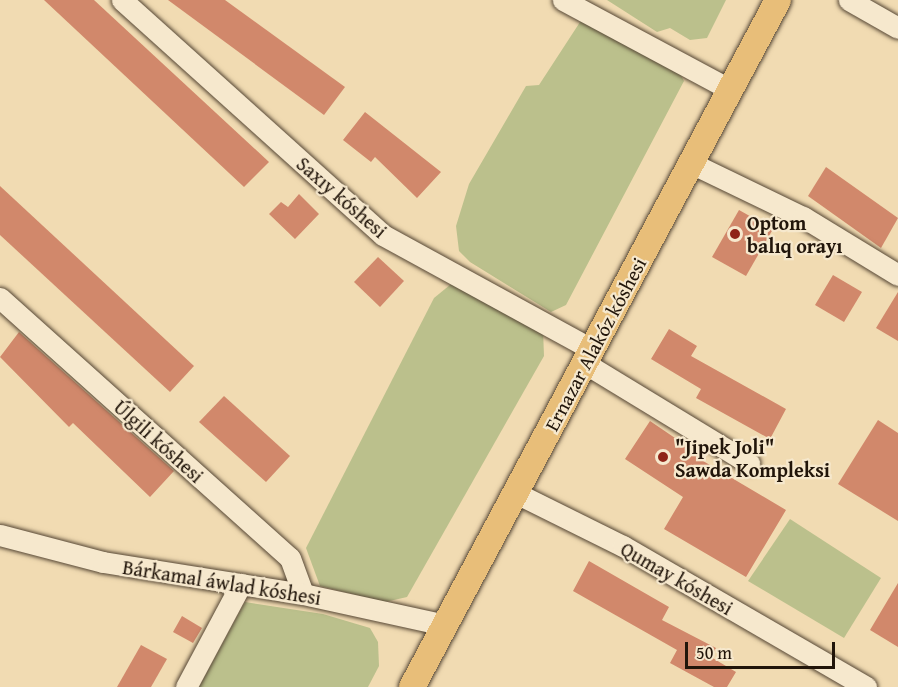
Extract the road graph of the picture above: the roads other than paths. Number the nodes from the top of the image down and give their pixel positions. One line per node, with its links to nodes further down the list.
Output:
1 (122, 0): 10 (street, Saxıy kóshesi)
2 (563, 0): 6 (street)
3 (778, 0): 6 (main road, Ernazar Alakóz kóshesi)
4 (849, 0): 5 (street)
5 (898, 27)
6 (729, 89): 7 (main road, Ernazar Alakóz kóshesi)
7 (689, 162): 8 (street); 10 (main road, Ernazar Alakóz kóshesi)
8 (898, 275)
9 (0, 298): 15 (street, Úlgili kóshesi)
10 (589, 357): 11 (street, Saxıy kóshesi); 12 (main road, Ernazar Alakóz kóshesi)
11 (749, 463)
12 (516, 493): 16 (main road, Ernazar Alakóz kóshesi); 19 (street, Qumay kóshesi)
13 (0, 534): 14 (street, Bárkamal áwlad kóshesi)
14 (241, 584): 15 (street, Bárkamal áwlad kóshesi); 17 (street)
15 (303, 594): 16 (street, Bárkamal áwlad kóshesi)
16 (445, 624): 18 (main road, Ernazar Alakóz kóshesi)
17 (186, 687)
18 (412, 687)
19 (866, 687)

